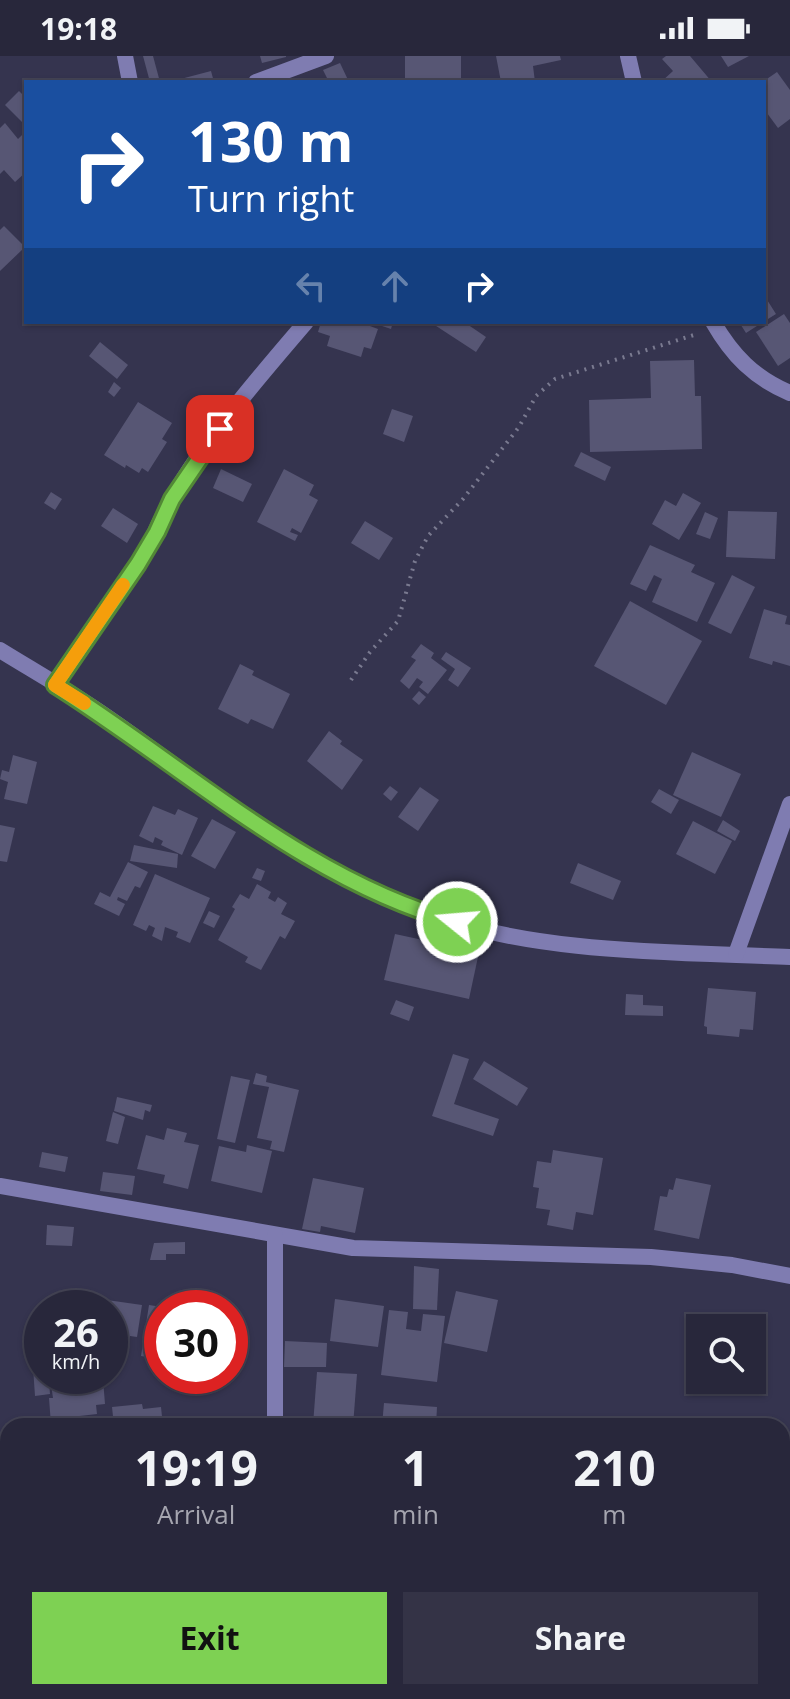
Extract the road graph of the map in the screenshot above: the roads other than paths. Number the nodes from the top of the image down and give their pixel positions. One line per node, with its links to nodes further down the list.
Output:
1 (125, 56): 4 (street)
2 (326, 56): 5 (street)
3 (628, 56): 6 (street)
4 (130, 80)
5 (261, 80)
6 (634, 80)
7 (304, 324): 11 (street)
8 (714, 325): 9 (street)
9 (790, 393)
10 (0, 650): 11 (street)
11 (55, 685): 13 (street)
12 (790, 804): 13 (street)
13 (736, 954): 14 (street)
14 (790, 957)
15 (0, 1186): 16 (street)
16 (275, 1235): 17 (street); 18 (street)
17 (790, 1276)
18 (275, 1418)

